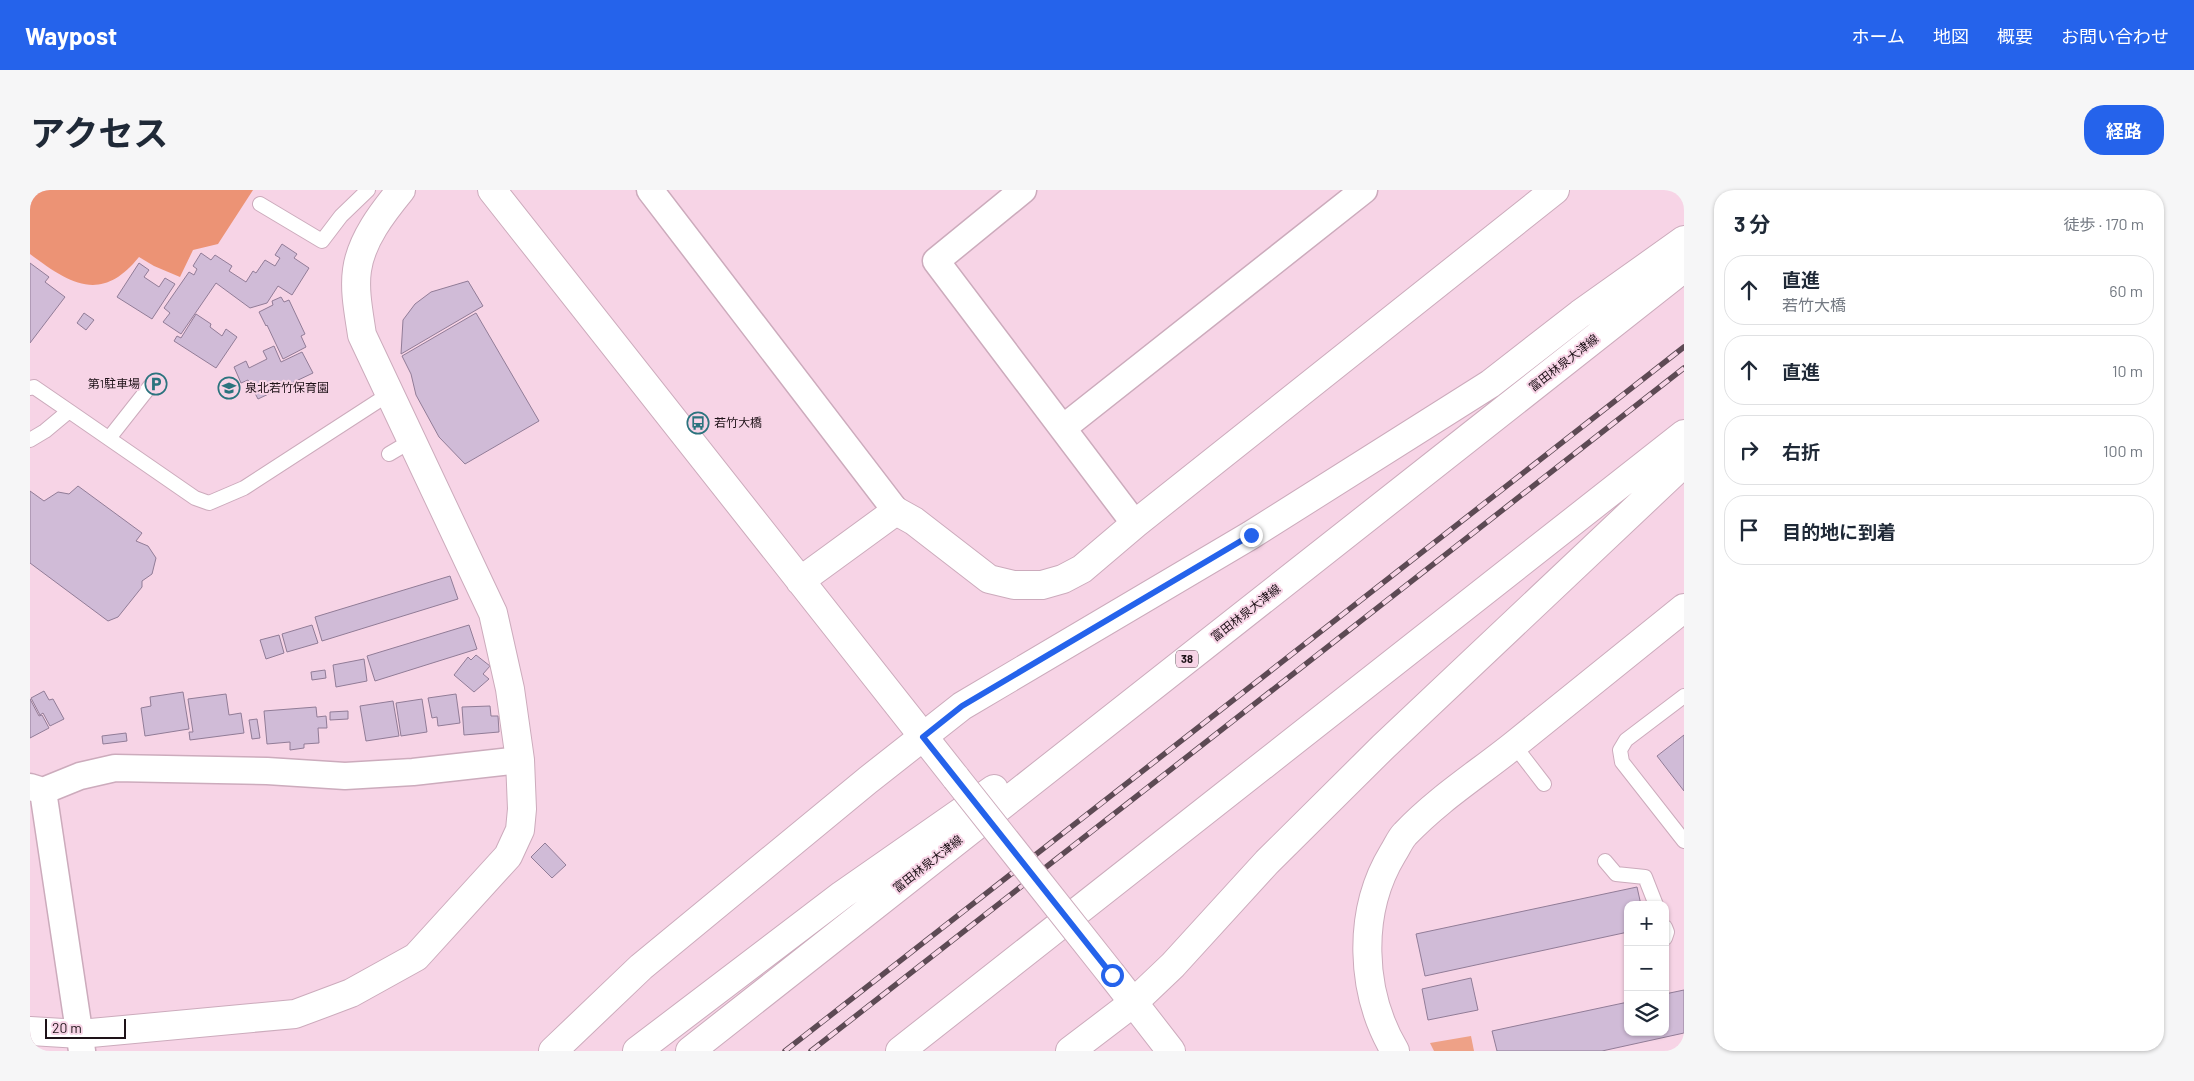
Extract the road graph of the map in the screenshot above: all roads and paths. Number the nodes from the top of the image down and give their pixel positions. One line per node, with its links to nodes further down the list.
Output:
1 (368, 190): 8 (lane)
2 (401, 190): 13 (main road)
3 (492, 190): 22 (main road)
4 (650, 190): 20 (street)
5 (1023, 190): 15 (street)
6 (1364, 190): 15 (street)
7 (1555, 190): 21 (main road)
8 (260, 204)
9 (1684, 240): 26 (main road)
10 (1684, 268): 24 (main road, 富田林泉大津線 / 38)
11 (150, 385): 17 (lane)
12 (30, 388): 14 (lane)
13 (389, 394): 17 (lane); 28 (main road)
14 (69, 411): 17 (lane); 18 (lane)
15 (1063, 428): 21 (street)
16 (1684, 434): 35 (main road)
17 (110, 437)
18 (30, 440)
19 (1684, 463): 34 (main road)
20 (896, 511): 21 (main road); 22 (main road)
21 (1135, 524)
22 (800, 581): 26 (main road)
23 (1684, 608): 27 (main road)
24 (1242, 615): 39 (main road); 40 (main road, 富田林泉大津線 / 38)
25 (1684, 696): 31 (lane)
26 (923, 737): 34 (main road, bridge); 38 (main road)
27 (1514, 745): 29 (lane); 45 (main road)
28 (520, 760): 30 (street); 37 (main road)
29 (1544, 784)
30 (37, 789): 37 (street)
31 (1684, 841)
32 (1605, 861): 33 (lane)
33 (1654, 901)
34 (1133, 1003): 43 (main road); 44 (main road)
35 (932, 1026): 41 (main road); 42 (main road)
36 (30, 1031): 37 (main road)
37 (81, 1043)
38 (553, 1051)
39 (637, 1051)
40 (690, 1051)
41 (900, 1051)
42 (907, 1051)
43 (1070, 1051)
44 (1171, 1051)
45 (1395, 1051)

